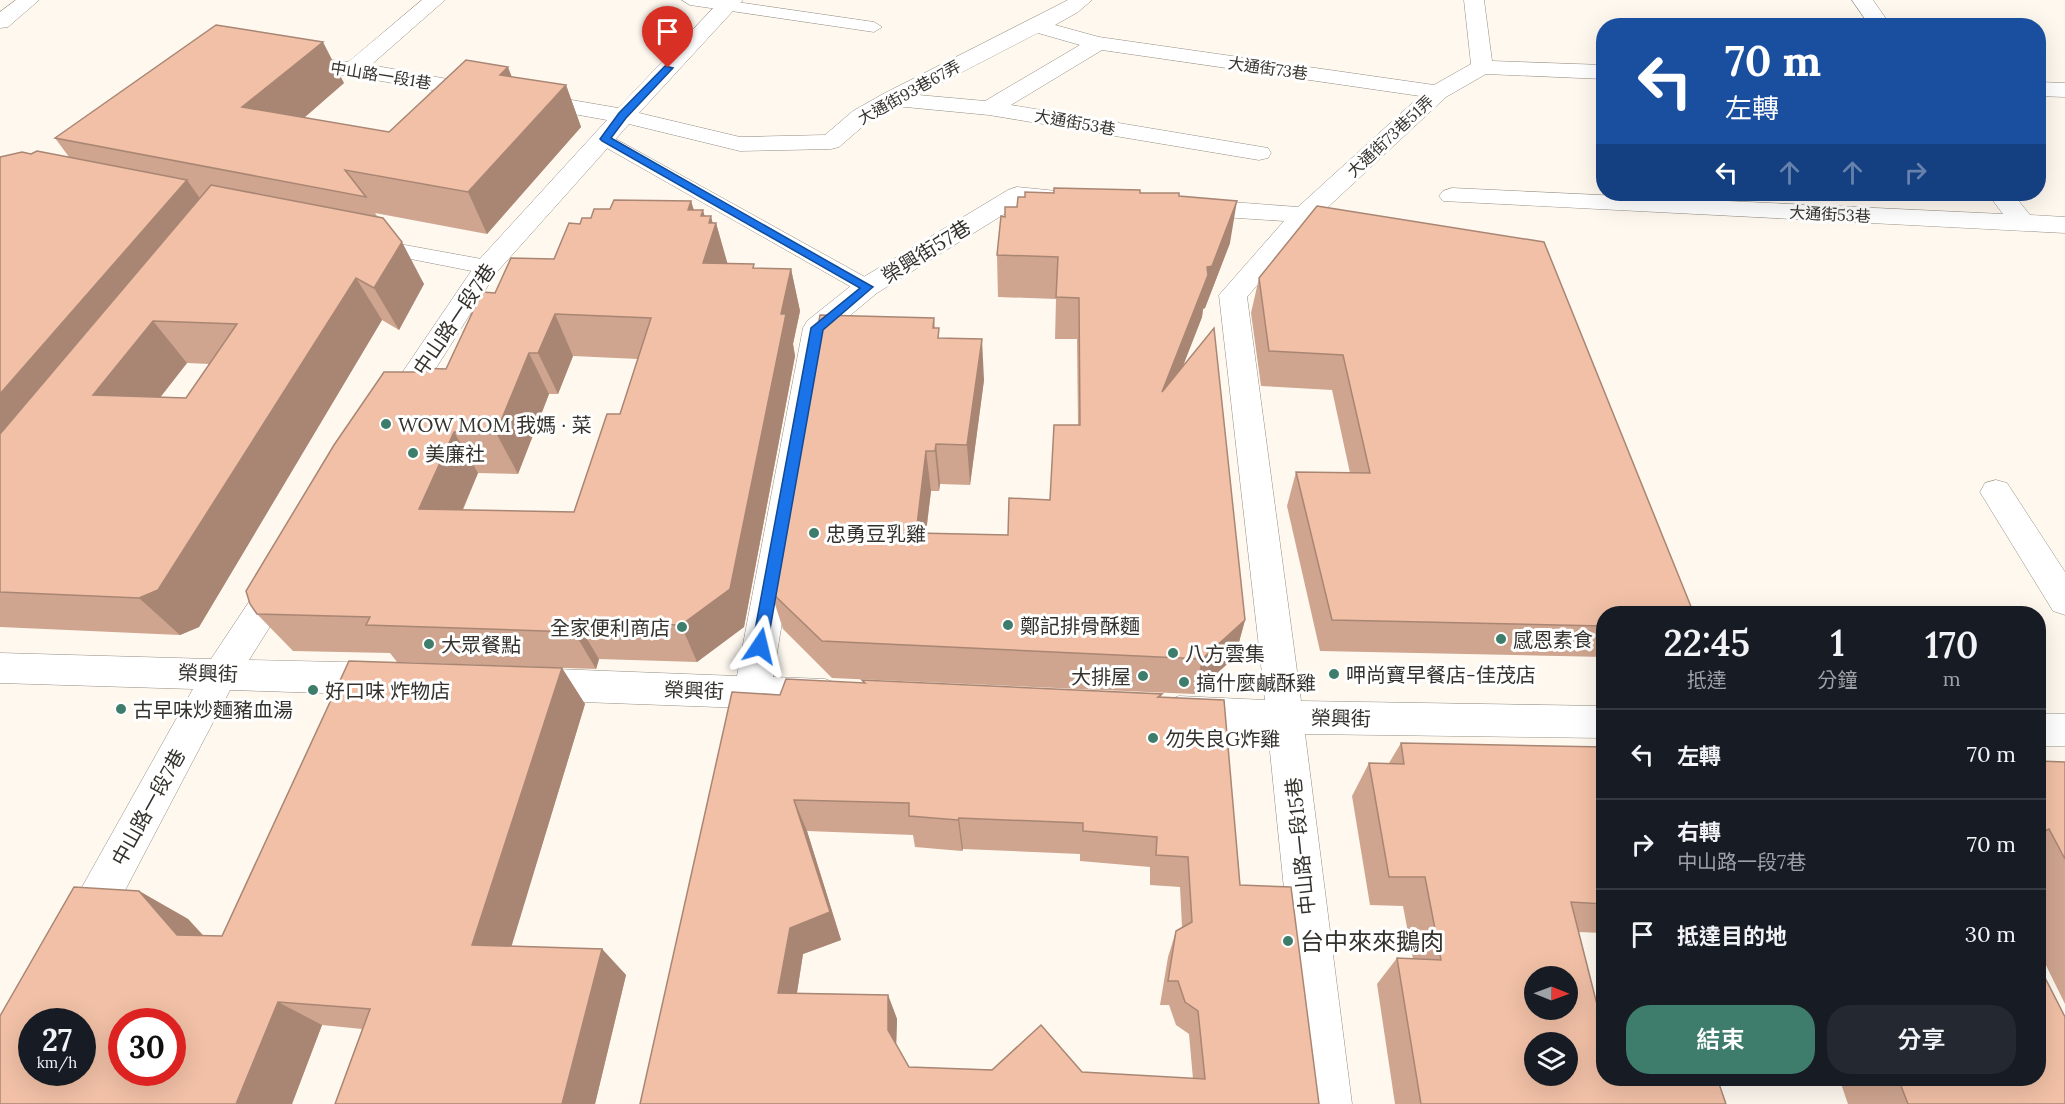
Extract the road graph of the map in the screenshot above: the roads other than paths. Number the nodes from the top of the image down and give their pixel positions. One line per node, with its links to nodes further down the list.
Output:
1 (29, 0): 9 (street)
2 (435, 0): 15 (street)
3 (690, 0): 7 (lane)
4 (1082, 0): 10 (street, 大通街93巷67弄)
5 (1474, 0): 14 (street)
6 (1862, 0): 8 (street)
7 (731, 3): 11 (lane); 22 (street, 中山路一段7巷)
8 (1875, 18)
9 (0, 22)
10 (1035, 26): 12 (street, 大通街73巷); 20 (street, 大通街93巷67弄)
11 (874, 27)
12 (1098, 43): 19 (street, 大通街73巷); 21 (street)
13 (272, 60): 15 (street, 中山路一段1巷)
14 (1482, 67): 16 (street); 19 (street, 大通街73巷51弄)
15 (353, 69): 22 (street, 中山路一段1巷)
16 (1596, 72)
17 (2046, 89): 18 (street)
18 (2065, 90)
19 (1438, 92): 28 (street, 大通街73巷51弄)
20 (891, 99): 21 (street, 大通街53巷); 22 (street, 大通街93巷67弄)
21 (989, 108): 23 (street, 大通街53巷)
22 (614, 127): 33 (street, 中山路一段7巷); 34 (lane)
23 (1259, 153)
24 (1452, 196): 29 (street, 大通街53巷)
25 (1089, 200): 34 (street, 榮興街57巷)
26 (2006, 201): 29 (street)
27 (1172, 206): 28 (street)
28 (1302, 218): 31 (street); 35 (street, 大通街73巷51弄)
29 (2022, 223): 30 (street, 大通街53巷)
30 (2065, 225)
31 (1334, 227)
32 (348, 240): 33 (lane)
33 (487, 267): 36 (street, 中山路一段7巷)
34 (867, 287): 44 (street, 榮興街57巷)
35 (1237, 338): 47 (street, 中山路一段15巷)
36 (383, 426)
37 (1996, 492): 39 (street)
38 (299, 554): 41 (street, 中山路一段7巷)
39 (2065, 601)
40 (0, 668): 41 (street, 榮興街)
41 (221, 673): 42 (street, 榮興街); 51 (street, 中山路一段7巷)
42 (422, 680)
43 (492, 683): 44 (street, 榮興街)
44 (752, 692): 45 (street, 榮興街)
45 (858, 697)
46 (1143, 710): 47 (street, 榮興街)
47 (1285, 717): 48 (street, 榮興街); 52 (street, 中山路一段15巷)
48 (1596, 722)
49 (2046, 729): 50 (street)
50 (2065, 730)
51 (68, 954)
52 (1329, 1104)

